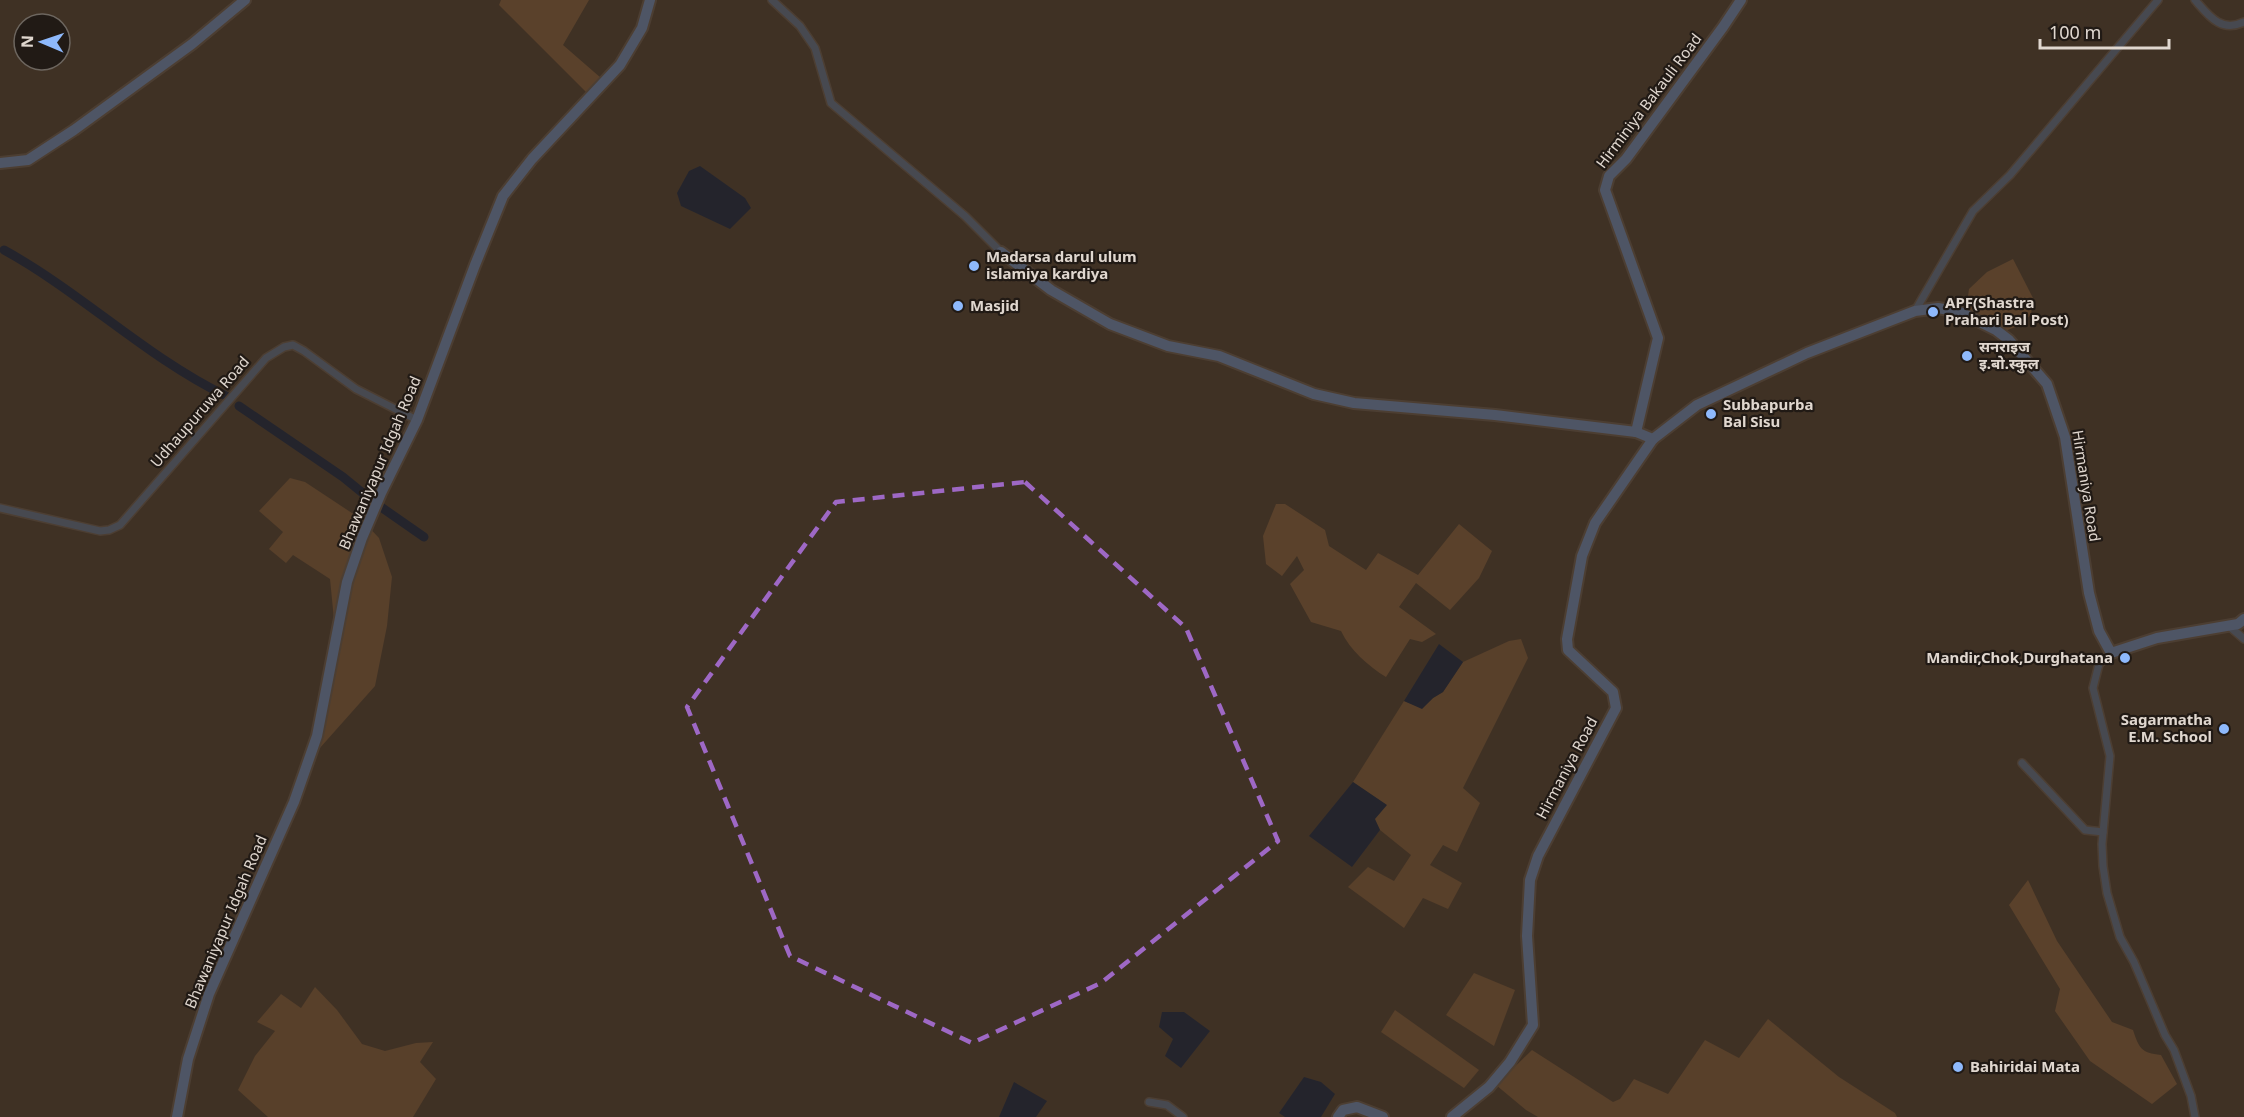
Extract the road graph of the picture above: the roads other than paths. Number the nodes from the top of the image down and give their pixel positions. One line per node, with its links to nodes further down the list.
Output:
1 (245, 0): 8 (street)
2 (650, 0): 11 (street, Bhawaniyapur Idgah Road)
3 (772, 0): 9 (street)
4 (1741, 0): 12 (street, Hirminiya Bakauli Road)
5 (2158, 0): 10 (street)
6 (2194, 0): 7 (street)
7 (2244, 22)
8 (0, 163)
9 (1001, 252): 12 (street)
10 (1915, 311): 13 (street, Hirmaniya Road); 18 (street, Hirmaniya Road)
11 (417, 420): 14 (street, Udhaupuruwa Road); 22 (street, Bhawaniyapur Idgah Road)
12 (1636, 432): 13 (street)
13 (1653, 439): 26 (street, Hirmaniya Road)
14 (0, 508)
15 (2244, 619): 16 (street)
16 (2229, 626): 17 (street); 18 (street)
17 (2244, 639)
18 (2111, 653): 20 (street)
19 (2022, 763): 20 (street)
20 (2103, 832): 27 (street)
21 (1149, 1102): 23 (street)
22 (177, 1117)
23 (1183, 1117)
24 (1338, 1117): 25 (street)
25 (1383, 1117)
26 (1452, 1117)
27 (2195, 1117)

